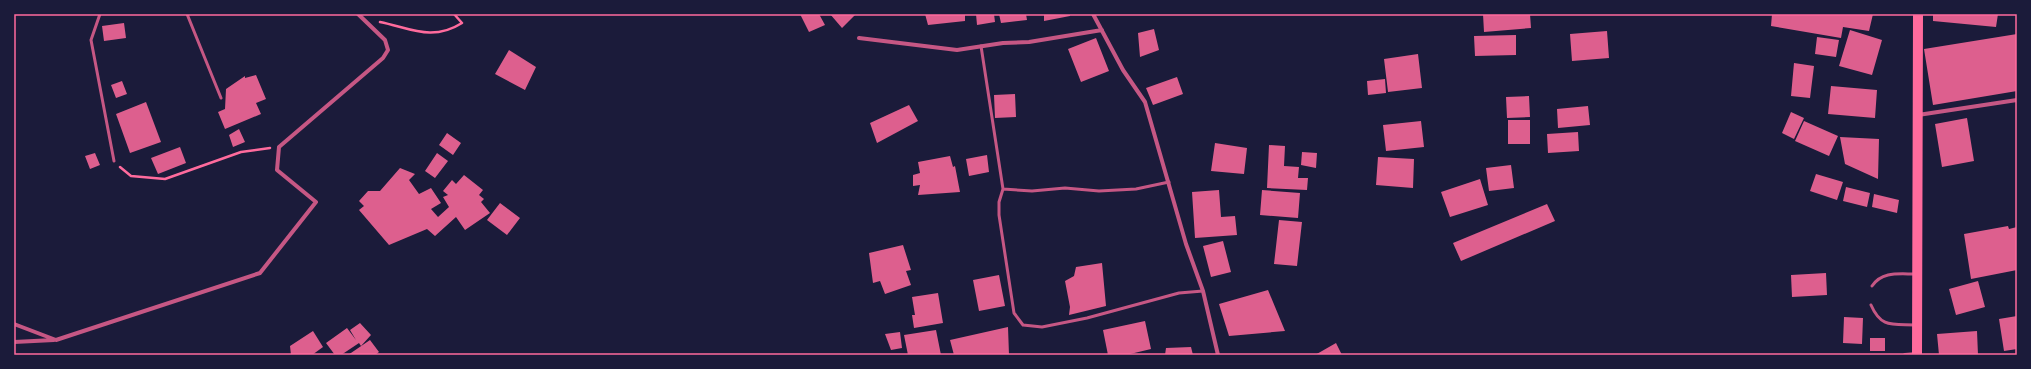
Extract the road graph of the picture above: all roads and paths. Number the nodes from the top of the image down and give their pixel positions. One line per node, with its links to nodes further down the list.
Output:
1 (100, 14): 15 (lane)
2 (187, 14): 11 (lane)
3 (358, 14): 7 (street)
4 (454, 14): 7 (path)
5 (1093, 14): 8 (street)
6 (1918, 14): 13 (main road)
7 (366, 21): 14 (street)
8 (1102, 30): 10 (street); 16 (street)
9 (859, 38): 10 (street)
10 (981, 46): 17 (lane)
11 (221, 98)
12 (2017, 100): 13 (street)
13 (1918, 115): 18 (main road)
14 (279, 147): 15 (path); 24 (street)
15 (114, 161)
16 (1168, 182): 17 (lane); 20 (street)
17 (1002, 189): 20 (lane)
18 (1917, 274): 19 (lane); 23 (main road)
19 (1872, 286)
20 (1203, 291): 26 (street)
21 (1871, 305): 23 (lane)
22 (14, 324): 24 (street)
23 (1916, 325): 28 (main road)
24 (56, 340): 25 (street)
25 (14, 342)
26 (1218, 355)
27 (1905, 355): 28 (street)
28 (1916, 355)

